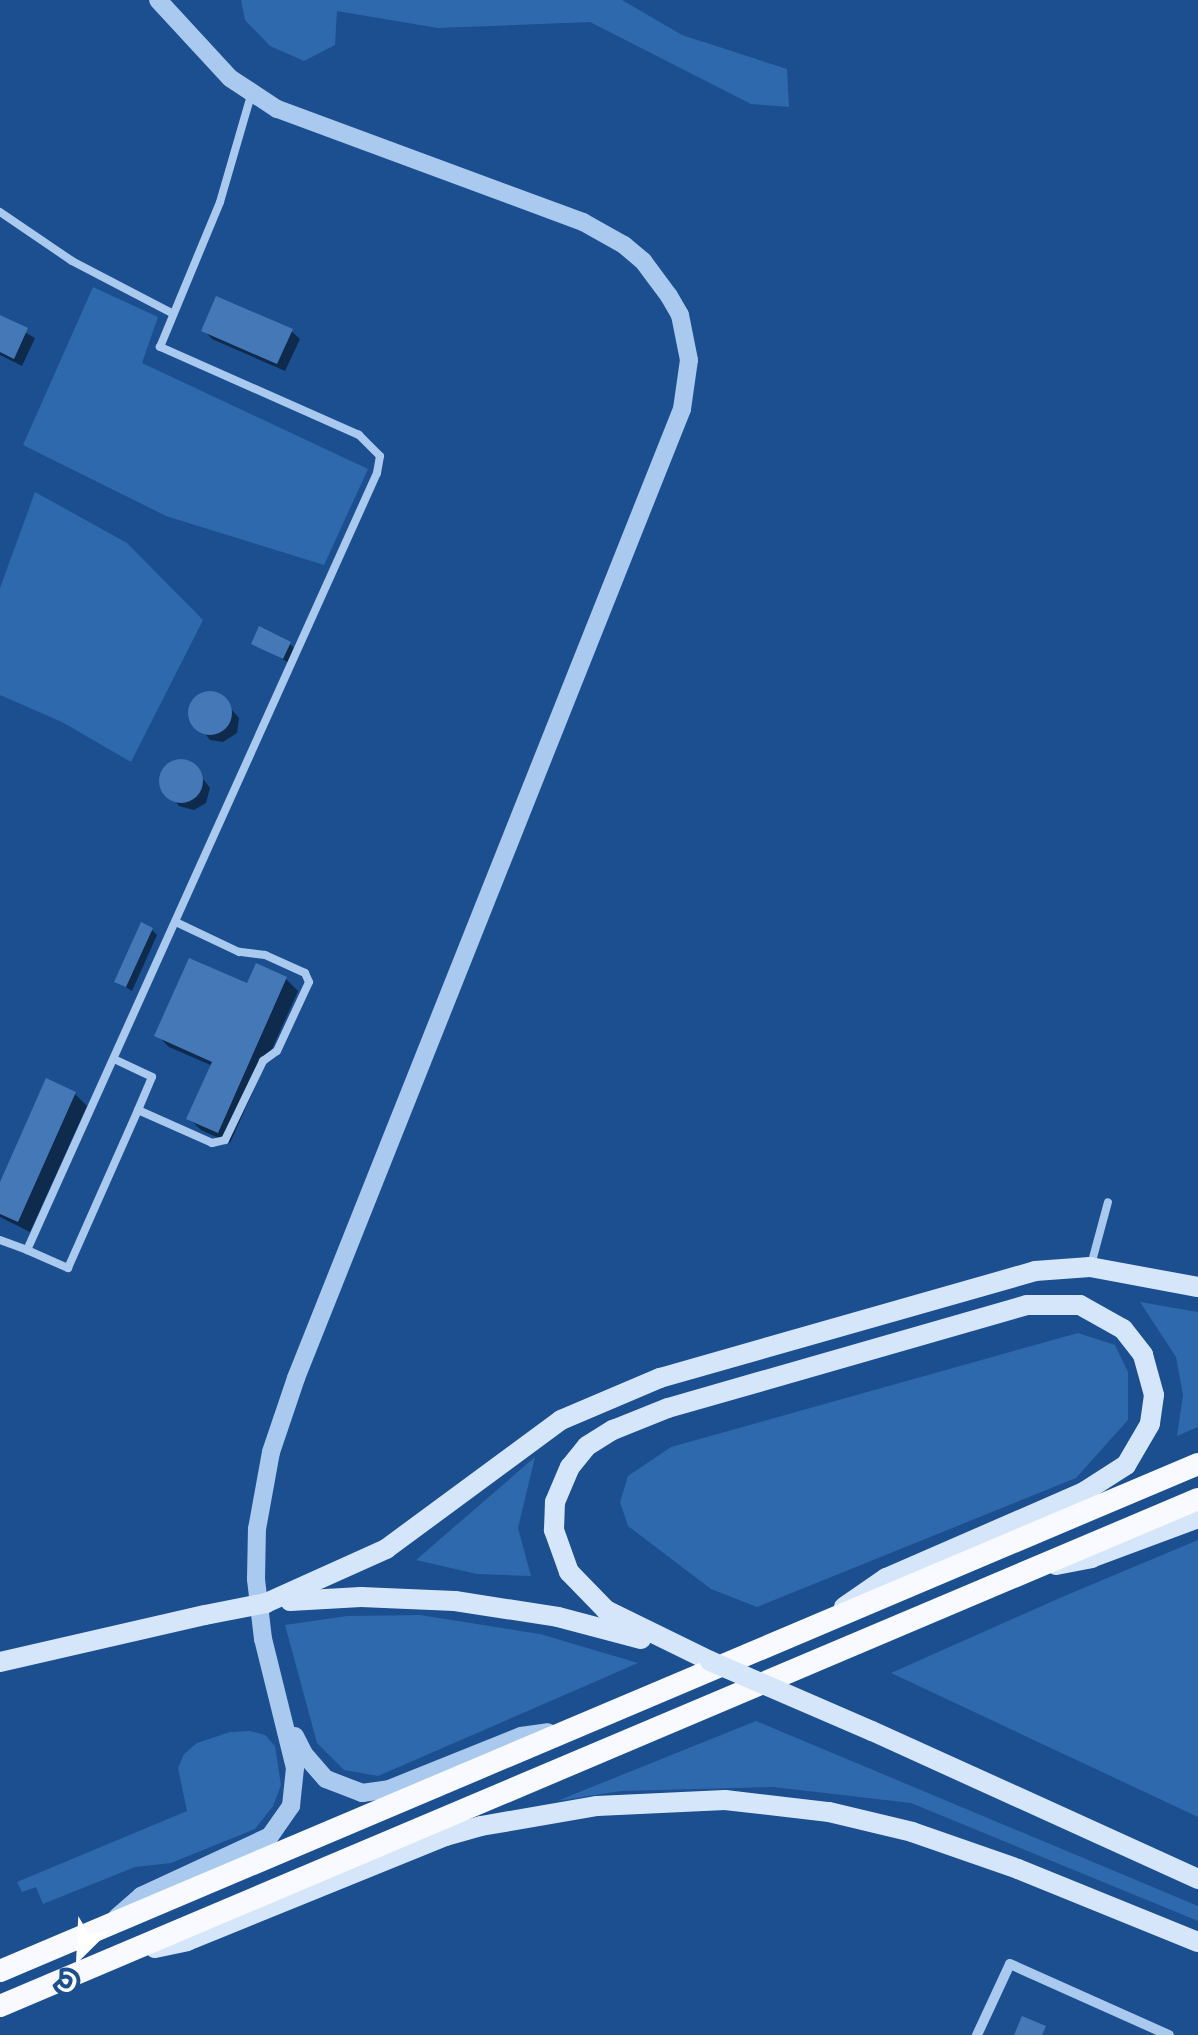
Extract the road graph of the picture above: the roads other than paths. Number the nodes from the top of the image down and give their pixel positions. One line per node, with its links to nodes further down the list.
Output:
1 (158, 0): 2 (street)
2 (251, 95): 4 (lane); 21 (street)
3 (0, 212): 4 (lane)
4 (172, 312): 5 (lane)
5 (178, 923): 6 (lane); 7 (lane)
6 (114, 1060): 7 (lane); 10 (lane)
7 (138, 1110): 10 (lane)
8 (1108, 1202): 11 (lane)
9 (0, 1240): 10 (lane)
10 (27, 1250)
11 (1090, 1266): 12 (main road); 17 (main road)
12 (1198, 1287)
13 (1198, 1464): 18 (highway)
14 (1198, 1498): 16 (highway)
15 (1198, 1518): 16 (main road)
16 (1020, 1572): 26 (highway)
17 (333, 1588): 19 (main road); 20 (main road, bridge)
18 (817, 1626): 19 (main road); 22 (highway)
19 (642, 1634): 23 (main road, bridge)
20 (0, 1662)
21 (282, 1709): 22 (street); 24 (street)
22 (576, 1728): 24 (highway)
23 (1198, 1879)
24 (107, 1925): 27 (highway)
25 (1198, 1942): 26 (main road)
26 (118, 1955): 28 (highway)
27 (0, 1971)
28 (0, 2006)
29 (977, 2035): 30 (street)
30 (1169, 2035)

